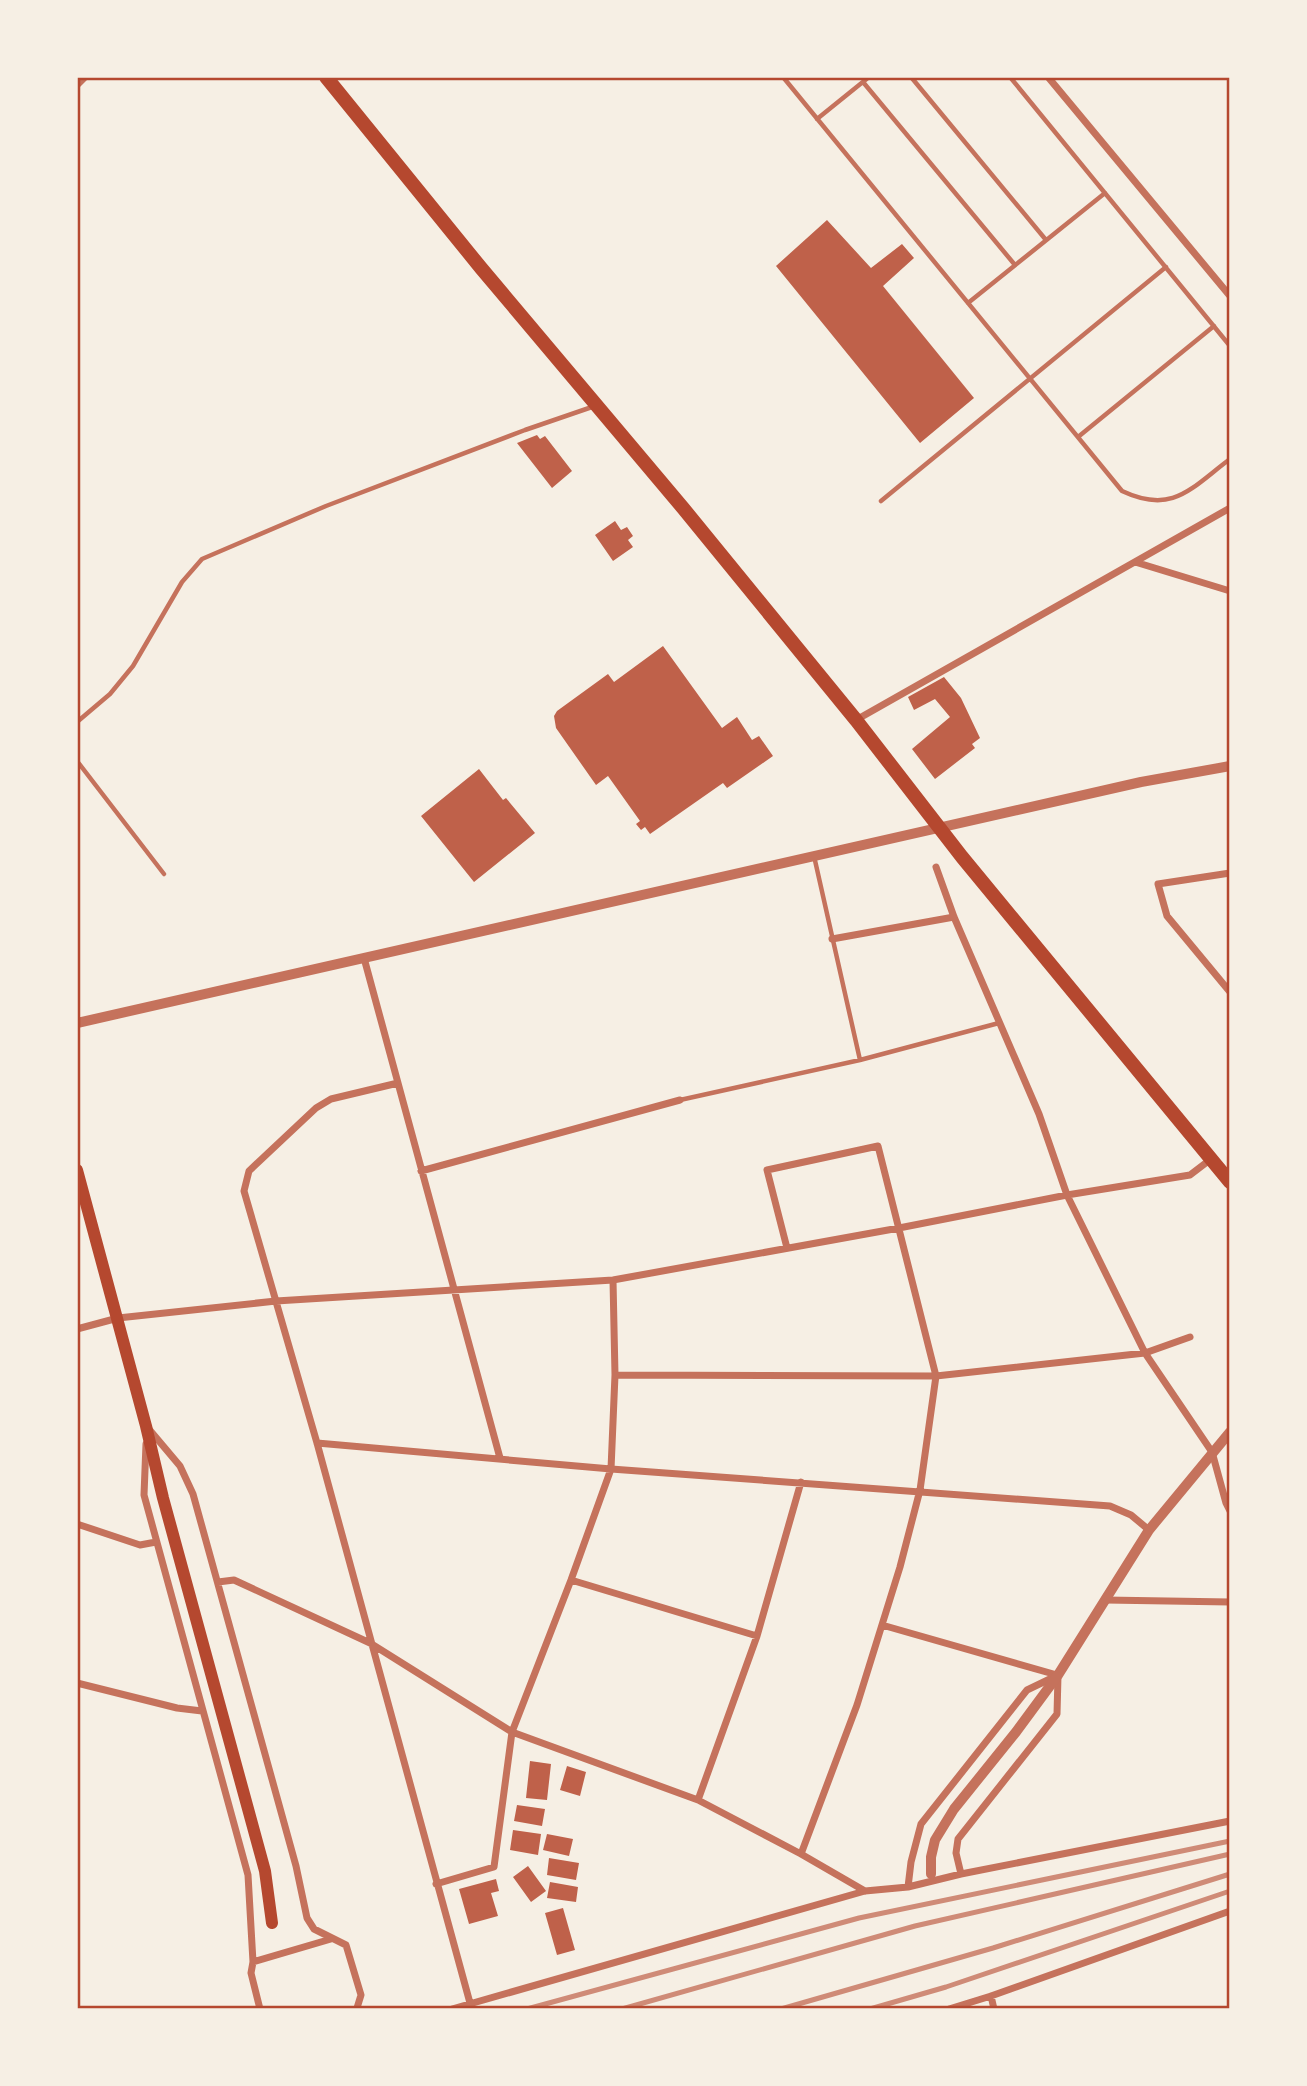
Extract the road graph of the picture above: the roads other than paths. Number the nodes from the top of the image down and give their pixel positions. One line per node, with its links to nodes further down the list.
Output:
1 (85, 77): 9 (street)
2 (326, 77): 20 (highway)
3 (783, 77): 10 (lane)
4 (869, 77): 8 (lane)
5 (911, 77): 12 (lane)
6 (1010, 77): 11 (lane)
7 (1048, 77): 15 (street)
8 (863, 82): 10 (lane); 13 (lane)
9 (77, 85)
10 (817, 119): 16 (lane)
11 (1105, 193): 12 (lane); 14 (lane)
12 (1046, 240): 13 (lane)
13 (1016, 265): 16 (lane)
14 (1166, 267): 17 (lane); 19 (lane)
15 (1230, 296)
16 (968, 303): 19 (lane)
17 (1214, 326): 18 (lane); 21 (lane)
18 (1230, 346)
19 (1029, 377): 21 (lane); 23 (lane)
20 (596, 406): 27 (highway); 28 (lane)
21 (1078, 438): 22 (lane)
22 (1230, 459)
23 (881, 501)
24 (1230, 508): 25 (street)
25 (1135, 562): 26 (street); 27 (street)
26 (1230, 590)
27 (856, 720): 31 (highway)
28 (77, 722)
29 (77, 761): 35 (lane)
30 (1230, 766): 31 (street)
31 (939, 827): 32 (street); 45 (highway)
32 (814, 855): 37 (lane); 38 (street)
33 (936, 867): 36 (street)
34 (1230, 873): 39 (street)
35 (164, 874)
36 (954, 917): 37 (street); 40 (street)
37 (832, 939): 42 (lane)
38 (364, 958): 41 (street); 43 (street)
39 (1230, 992)
40 (1000, 1022): 42 (lane); 49 (street)
41 (77, 1023)
42 (860, 1059): 44 (lane)
43 (398, 1083): 47 (street); 54 (street)
44 (680, 1100): 47 (street)
45 (1211, 1159): 48 (highway); 49 (street)
46 (77, 1170): 55 (main road)
47 (421, 1171): 53 (street)
48 (1230, 1182)
49 (1067, 1195): 50 (street); 58 (street)
50 (900, 1228): 51 (street); 51 (street); 60 (street)
51 (787, 1248): 52 (street)
52 (613, 1280): 53 (street); 59 (street)
53 (454, 1291): 54 (street); 65 (street)
54 (276, 1301): 55 (street); 63 (street)
55 (117, 1318): 56 (street); 61 (main road)
56 (77, 1329)
57 (1190, 1337): 58 (street)
58 (1145, 1353): 60 (street); 64 (street)
59 (615, 1375): 60 (street); 66 (street)
60 (936, 1376): 68 (street)
61 (146, 1426): 72 (street); 74 (street); 93 (main road)
62 (1230, 1432): 64 (street)
63 (317, 1443): 65 (street); 79 (street)
64 (1212, 1452): 69 (street); 71 (street)
65 (499, 1458): 66 (street)
66 (611, 1469): 67 (street); 73 (street)
67 (801, 1482): 68 (street); 78 (street)
68 (920, 1490): 71 (street); 77 (street)
69 (1230, 1511)
70 (77, 1524): 72 (street)
71 (1149, 1530): 75 (street)
72 (156, 1542): 82 (street)
73 (571, 1580): 78 (street); 83 (street)
74 (218, 1582): 79 (street); 94 (street)
75 (1105, 1600): 76 (street); 80 (street)
76 (1230, 1602)
77 (882, 1625): 80 (street); 86 (street)
78 (757, 1636): 84 (street)
79 (370, 1643): 83 (street); 89 (street)
80 (1058, 1675): 87 (street); 88 (street); 90 (street)
81 (77, 1683): 82 (street)
82 (202, 1711): 95 (street)
83 (512, 1732): 84 (street); 89 (street)
84 (698, 1800): 86 (street)
85 (1230, 1821): 88 (street)
86 (801, 1854): 91 (street)
87 (931, 1874)
88 (961, 1874): 90 (street)
89 (436, 1884): 97 (street)
90 (908, 1887): 91 (street)
91 (865, 1891): 97 (street)
92 (1230, 1912): 96 (street)
93 (272, 1923)
94 (331, 1938): 95 (street); 100 (street)
95 (253, 1962): 99 (street)
96 (991, 1997): 98 (street); 102 (street)
97 (470, 2003): 101 (street)
98 (953, 2008)
99 (260, 2009)
100 (357, 2009)
101 (452, 2009)
102 (994, 2009)

